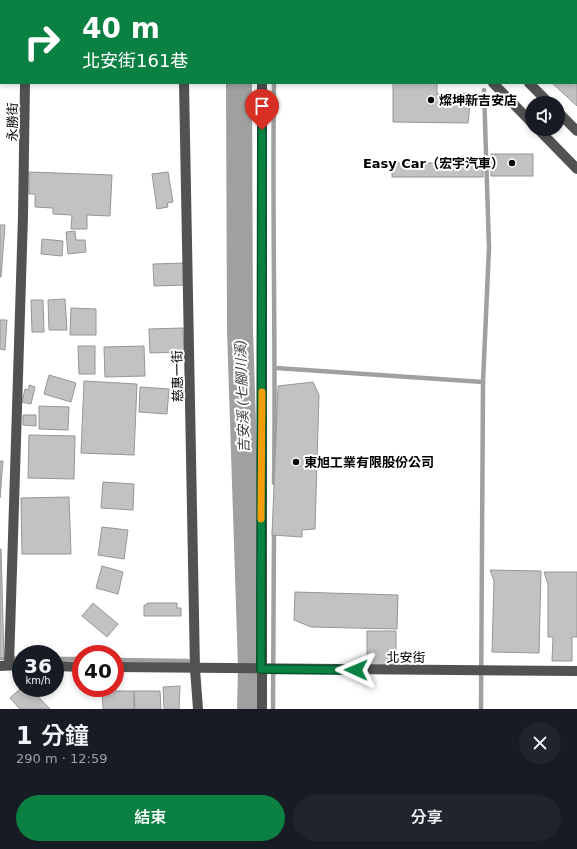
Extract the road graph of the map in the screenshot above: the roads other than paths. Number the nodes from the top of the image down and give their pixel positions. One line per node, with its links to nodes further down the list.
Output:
1 (25, 84): 12 (street, 永勝街)
2 (184, 84): 14 (street, 慈惠一街)
3 (262, 84): 15 (street)
4 (494, 84): 7 (street)
5 (530, 84): 6 (street)
6 (542, 96)
7 (525, 116)
8 (565, 119): 9 (street)
9 (577, 131)
10 (545, 136): 11 (street)
11 (577, 169)
12 (5, 666)
13 (124, 668): 14 (street, 北安街)
14 (196, 669): 15 (street, 北安街); 17 (street, 慈惠一街)
15 (261, 669): 16 (street, 北安街); 18 (street)
16 (577, 671)
17 (198, 709)
18 (262, 709)

